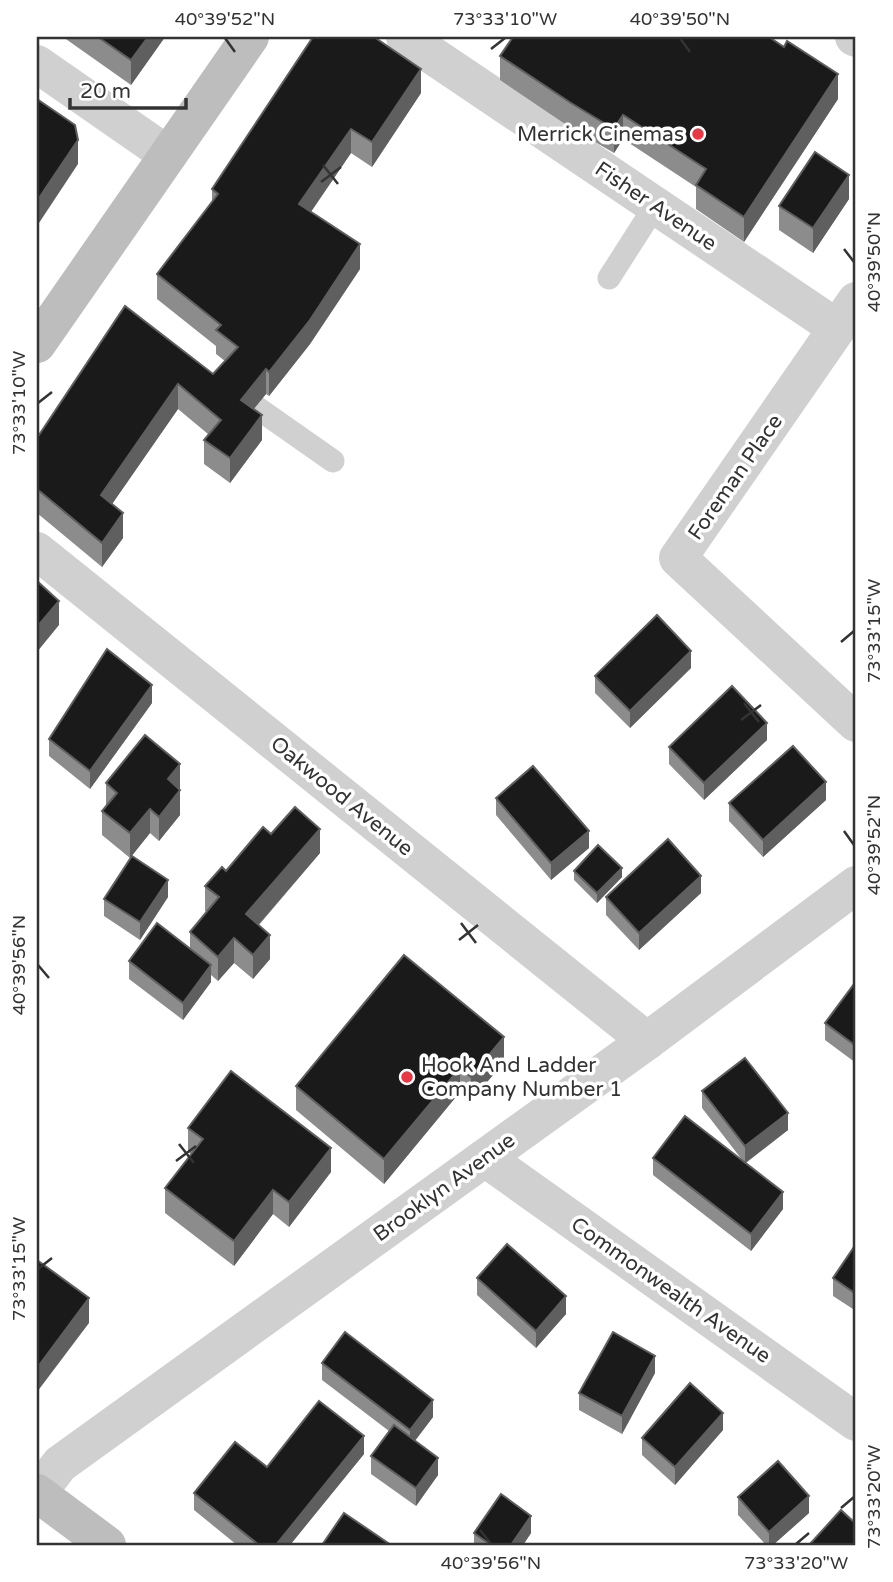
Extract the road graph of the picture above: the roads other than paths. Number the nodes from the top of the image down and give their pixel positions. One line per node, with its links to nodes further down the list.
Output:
1 (250, 37): 4 (main road)
2 (405, 37): 5 (street, Fisher Avenue)
3 (37, 64): 4 (street)
4 (168, 155): 8 (main road)
5 (655, 205): 6 (lane); 7 (street, Fisher Avenue)
6 (609, 278)
7 (847, 314): 12 (street, Foreman Place)
8 (37, 344)
9 (256, 407): 10 (lane)
10 (334, 461)
11 (37, 551): 14 (street, Oakwood Avenue)
12 (856, 723)
13 (856, 885): 14 (street, Brooklyn Avenue)
14 (647, 1041): 15 (street, Brooklyn Avenue)
15 (485, 1158): 16 (street, Commonwealth Avenue); 17 (street, Brooklyn Avenue)
16 (856, 1422)
17 (37, 1494): 18 (main road)
18 (107, 1545)

